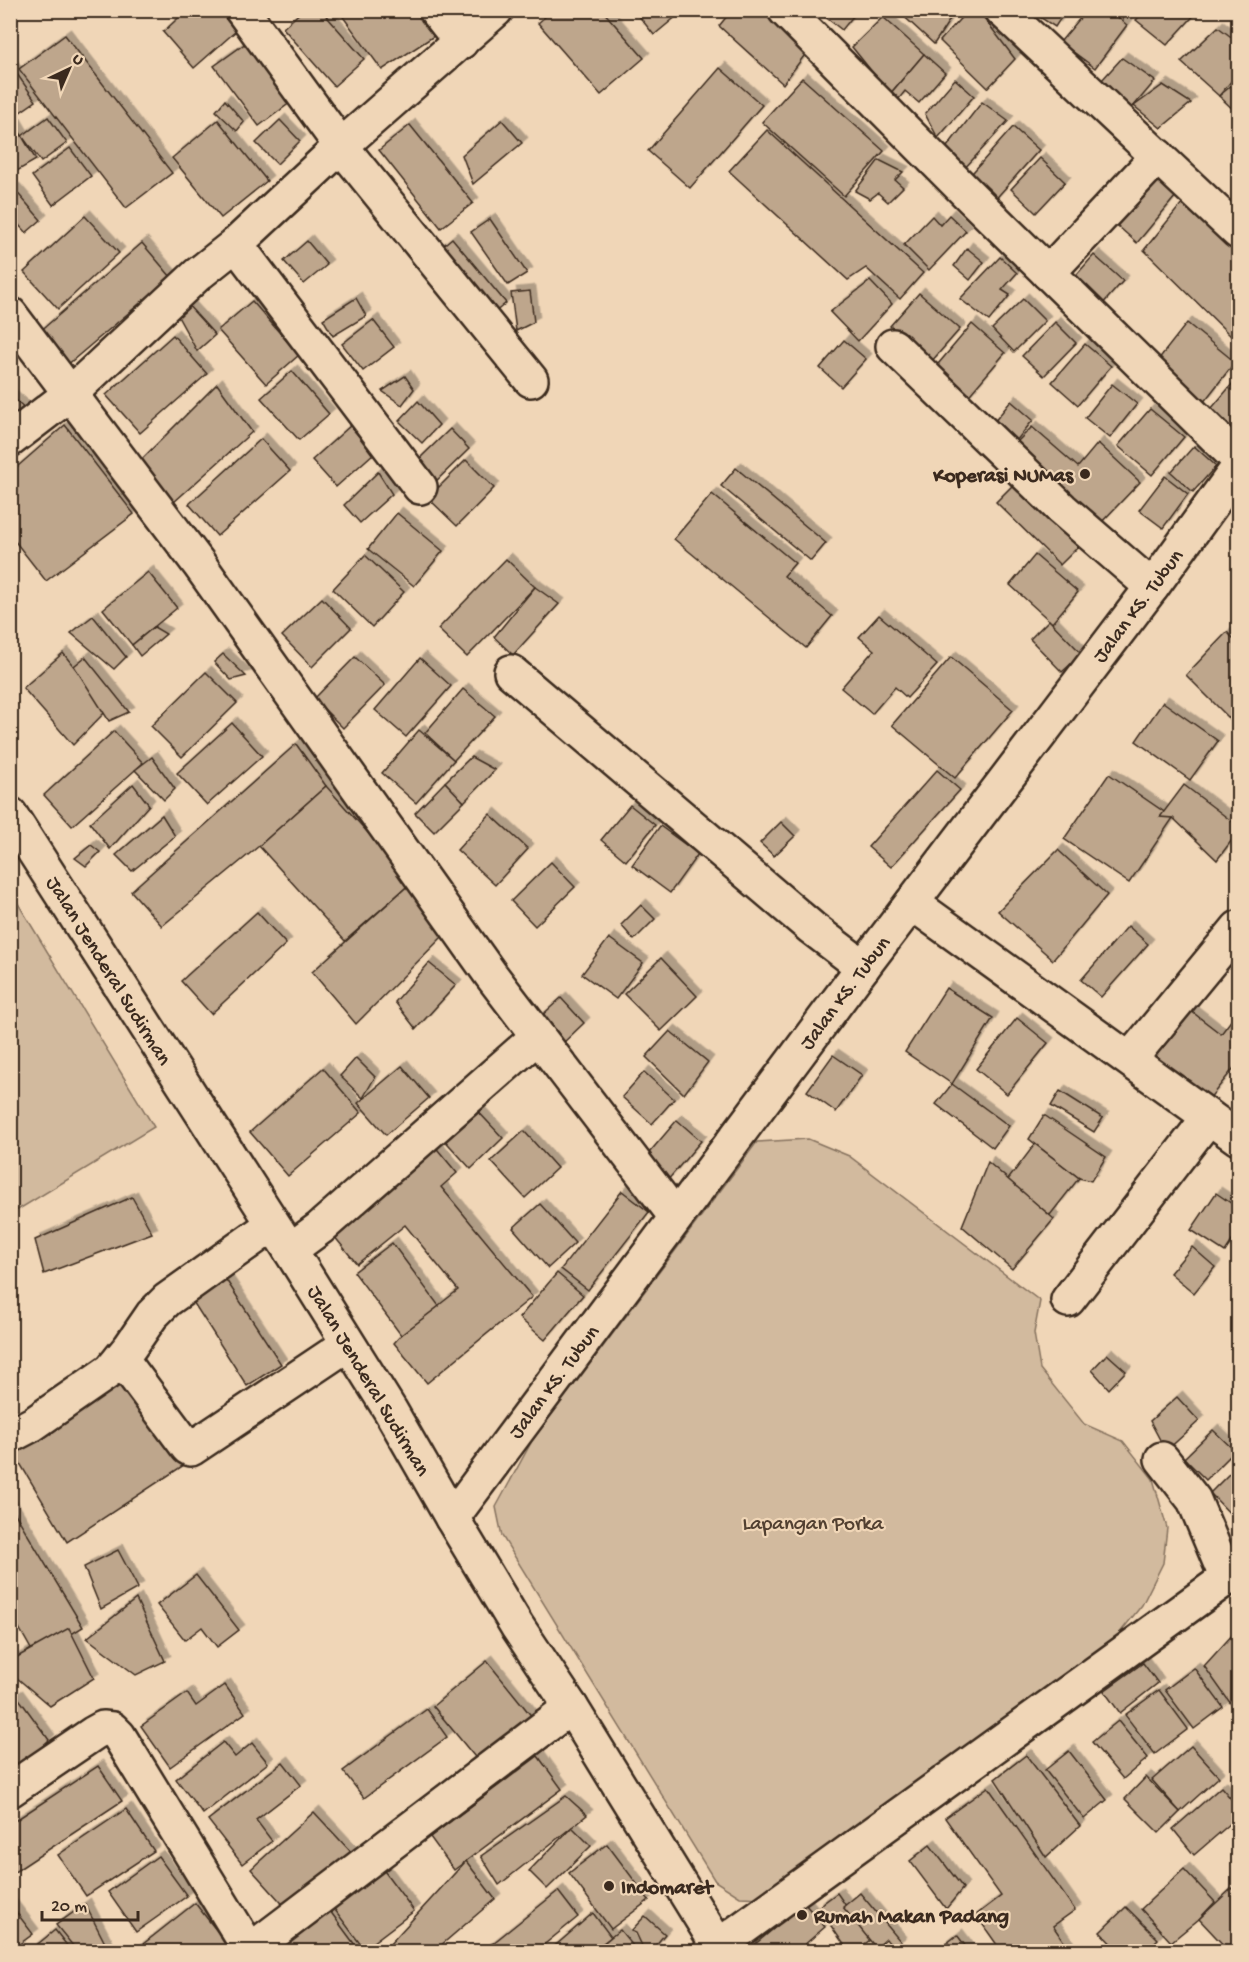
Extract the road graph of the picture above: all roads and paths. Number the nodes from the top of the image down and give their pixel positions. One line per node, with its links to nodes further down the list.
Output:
1 (242, 10): 7 (street)
2 (436, 10): 6 (street)
3 (496, 10): 6 (street)
4 (785, 10): 11 (street)
5 (1002, 10): 8 (street)
6 (461, 42): 7 (street)
7 (341, 146): 10 (street); 14 (street)
8 (1158, 156): 9 (street); 11 (street)
9 (1239, 232)
10 (236, 243): 15 (street); 19 (street)
11 (1048, 273): 17 (street)
12 (10, 314): 15 (street)
13 (893, 346): 20 (street)
14 (531, 380)
15 (70, 394): 16 (street); 26 (street)
16 (10, 440)
17 (1239, 459)
18 (1239, 468): 20 (street, Jalan KS. Tubun)
19 (420, 487)
20 (1152, 587): 23 (street, Jalan KS. Tubun)
21 (511, 672): 25 (street)
22 (10, 814): 31 (street, Jalan Jenderal Sudirman)
23 (912, 903): 25 (street, Jalan KS. Tubun); 27 (street)
24 (1239, 928): 27 (street)
25 (863, 967): 30 (street, Jalan KS. Tubun)
26 (537, 1037): 30 (street); 31 (street)
27 (1130, 1059): 28 (street)
28 (1209, 1117): 29 (street); 32 (street)
29 (1239, 1138)
30 (676, 1216): 37 (street, Jalan KS. Tubun)
31 (281, 1238): 33 (street, Jalan Jenderal Sudirman); 34 (street)
32 (1068, 1300)
33 (348, 1344): 34 (street); 37 (street, Jalan Jenderal Sudirman)
34 (121, 1358): 35 (street)
35 (10, 1436)
36 (1162, 1459): 38 (street)
37 (452, 1518): 39 (street, Jalan Jenderal Sudirman)
38 (1233, 1575): 41 (street)
39 (571, 1707): 41 (street, Jalan Jenderal Sudirman); 42 (street)
40 (10, 1790): 42 (street)
41 (716, 1950)
42 (250, 1951)

